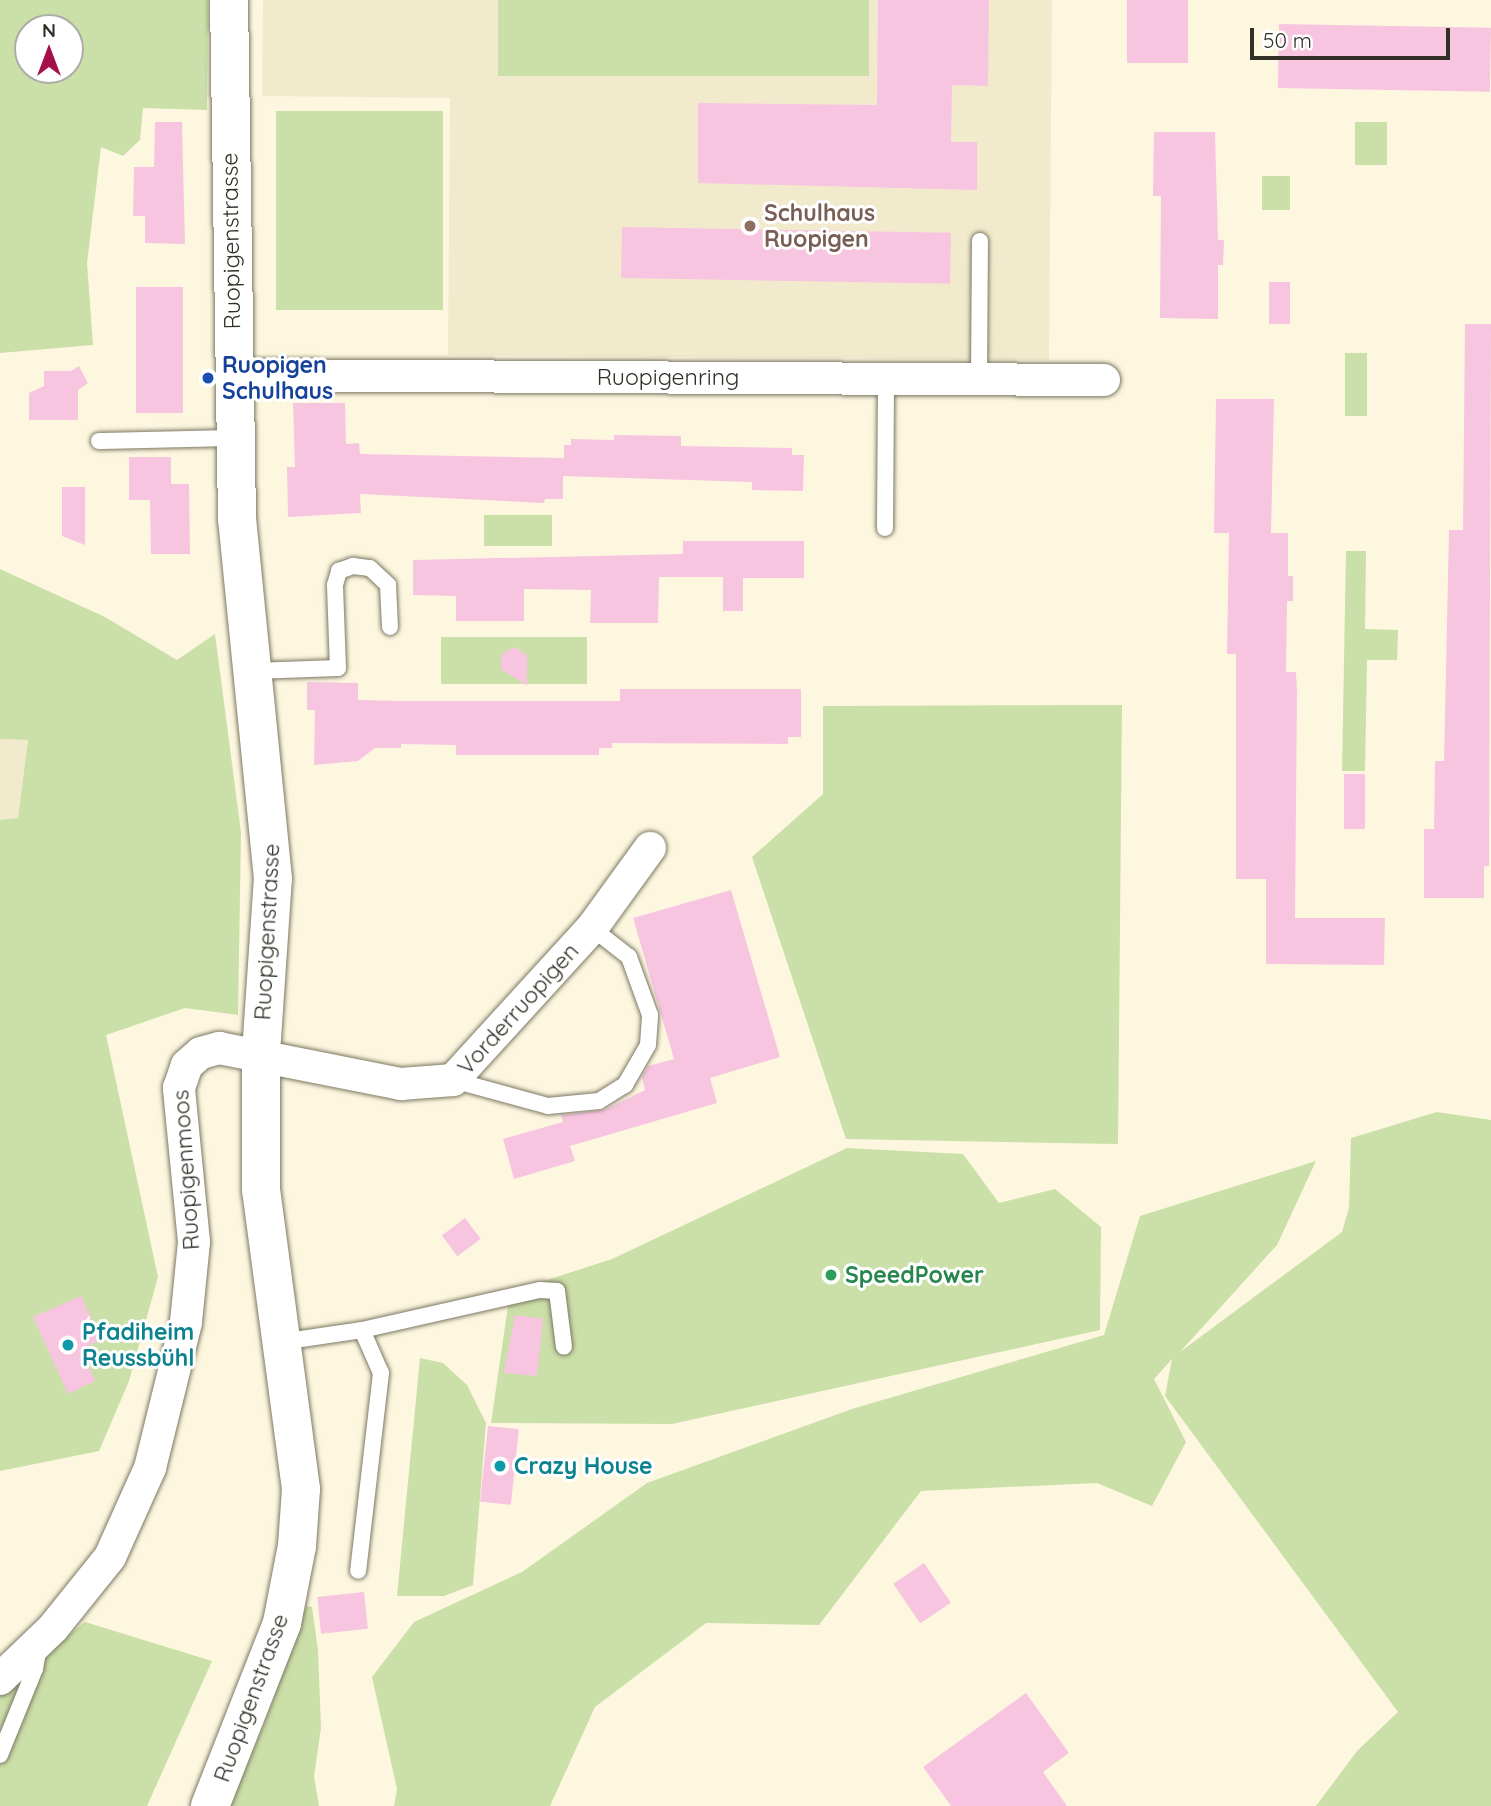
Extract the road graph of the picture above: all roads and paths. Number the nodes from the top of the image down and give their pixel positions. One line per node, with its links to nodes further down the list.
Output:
1 (229, 0): 3 (street, Ruopigenstrasse)
2 (981, 241): 5 (lane)
3 (233, 375): 4 (street, Ruopigenring); 7 (street, Ruopigenstrasse)
4 (886, 378): 5 (street, Ruopigenring); 9 (lane)
5 (979, 379): 6 (street, Ruopigenring)
6 (1104, 380)
7 (234, 438): 8 (lane); 11 (street, Ruopigenstrasse)
8 (99, 441)
9 (885, 528)
10 (390, 627): 11 (lane)
11 (250, 671): 14 (street, Ruopigenstrasse)
12 (650, 848): 13 (street, Vorderruopigen)
13 (592, 928): 15 (street, Vorderruopigen); 15 (lane)
14 (261, 1053): 15 (street, Vorderruopigen); 17 (street, Ruopigenstrasse); 20 (street, Ruopigenmoos)
15 (453, 1080)
16 (362, 1331): 17 (lane); 18 (lane); 19 (lane)
17 (281, 1342): 23 (street, Ruopigenstrasse)
18 (564, 1347)
19 (358, 1571)
20 (39, 1641): 21 (street, Ruopigenmoos); 22 (lane)
21 (0, 1679)
22 (0, 1755)
23 (210, 1806)

